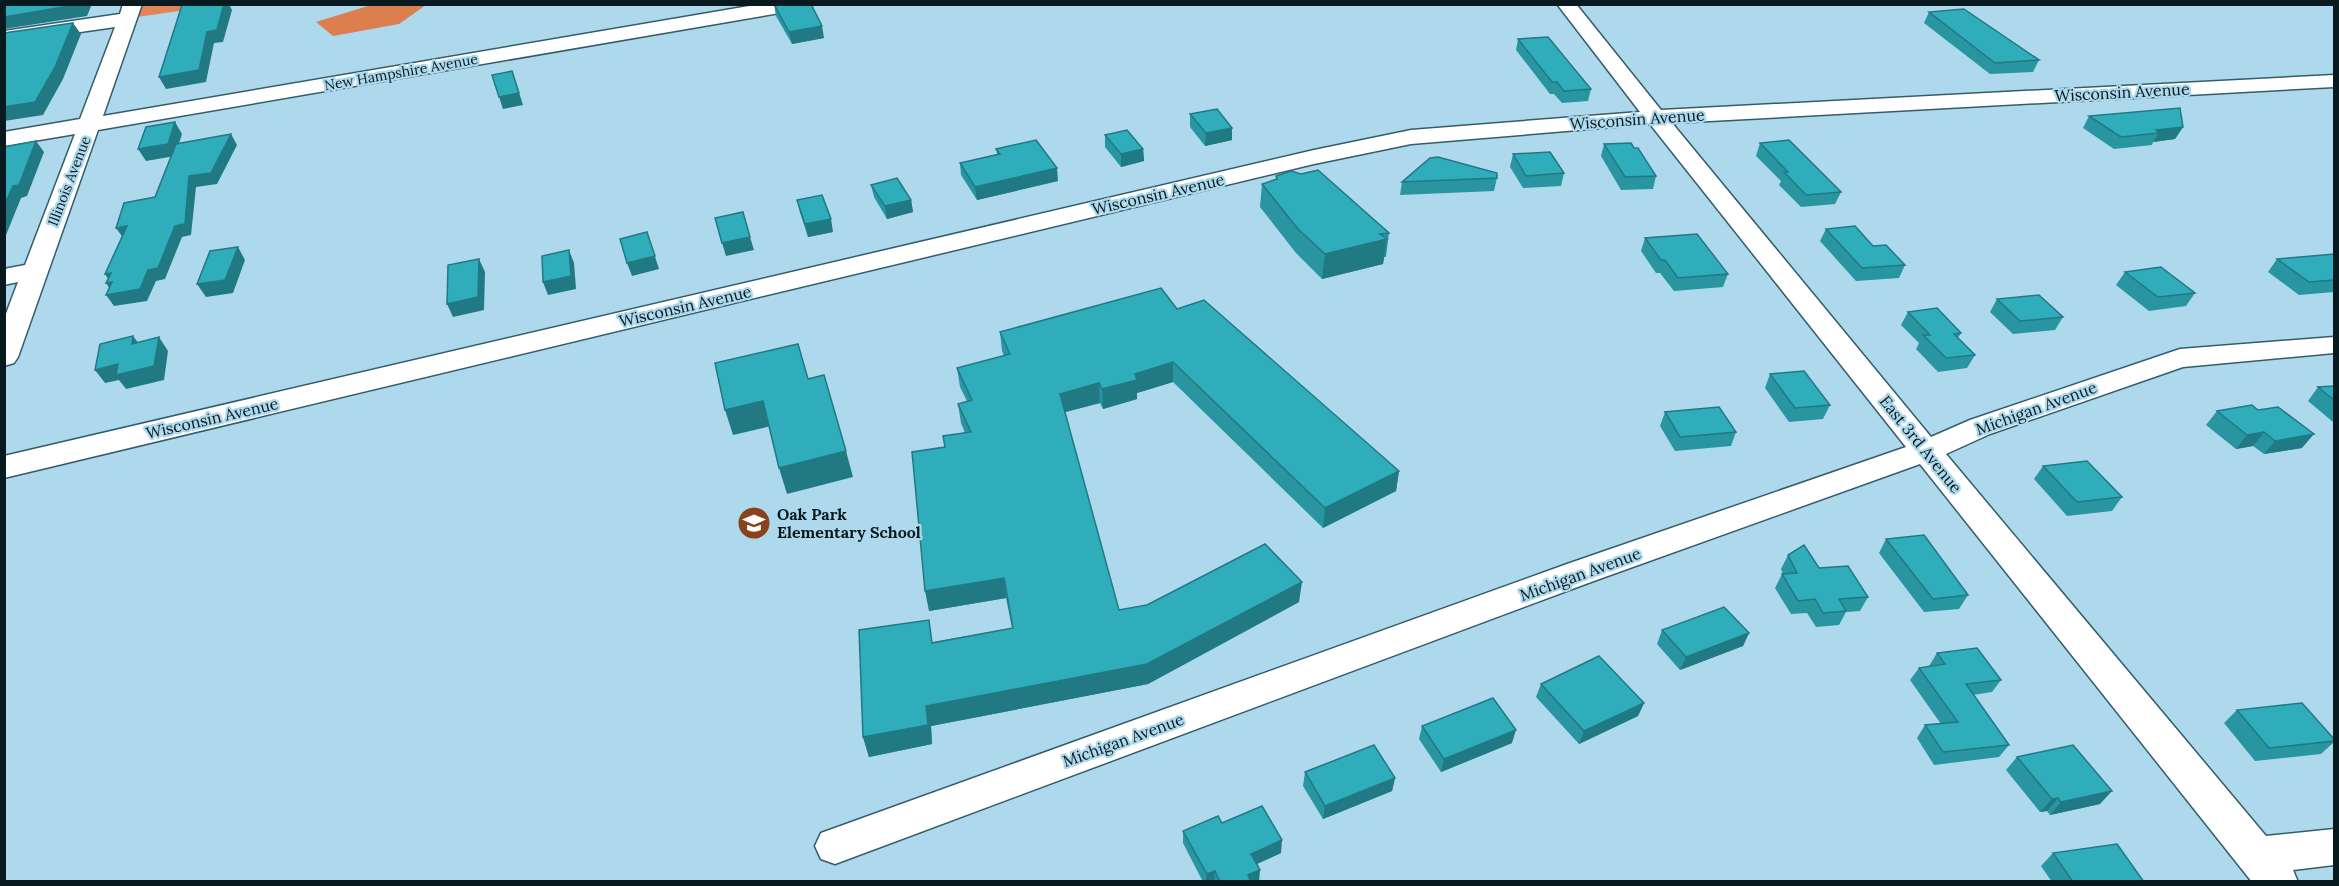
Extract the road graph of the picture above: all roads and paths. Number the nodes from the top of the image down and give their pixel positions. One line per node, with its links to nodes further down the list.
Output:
1 (797, 4): 7 (street, New Hampshire Avenue)
2 (1566, 4): 6 (street, East 3rd Avenue)
3 (131, 12): 4 (street); 7 (street, Illinois Avenue)
4 (4, 38)
5 (2334, 81): 6 (street, Wisconsin Avenue)
6 (1654, 117): 13 (street, East 3rd Avenue); 14 (street, Wisconsin Avenue)
7 (91, 124): 8 (street, New Hampshire Avenue); 9 (street, Illinois Avenue)
8 (4, 139)
9 (34, 271): 10 (street); 12 (street, Illinois Avenue)
10 (4, 277)
11 (2334, 345): 13 (street, Michigan Avenue)
12 (4, 357)
13 (1926, 451): 15 (street, Michigan Avenue); 17 (street, East 3rd Avenue)
14 (4, 467)
15 (835, 846)
16 (2334, 847): 17 (street)
17 (2267, 869)

